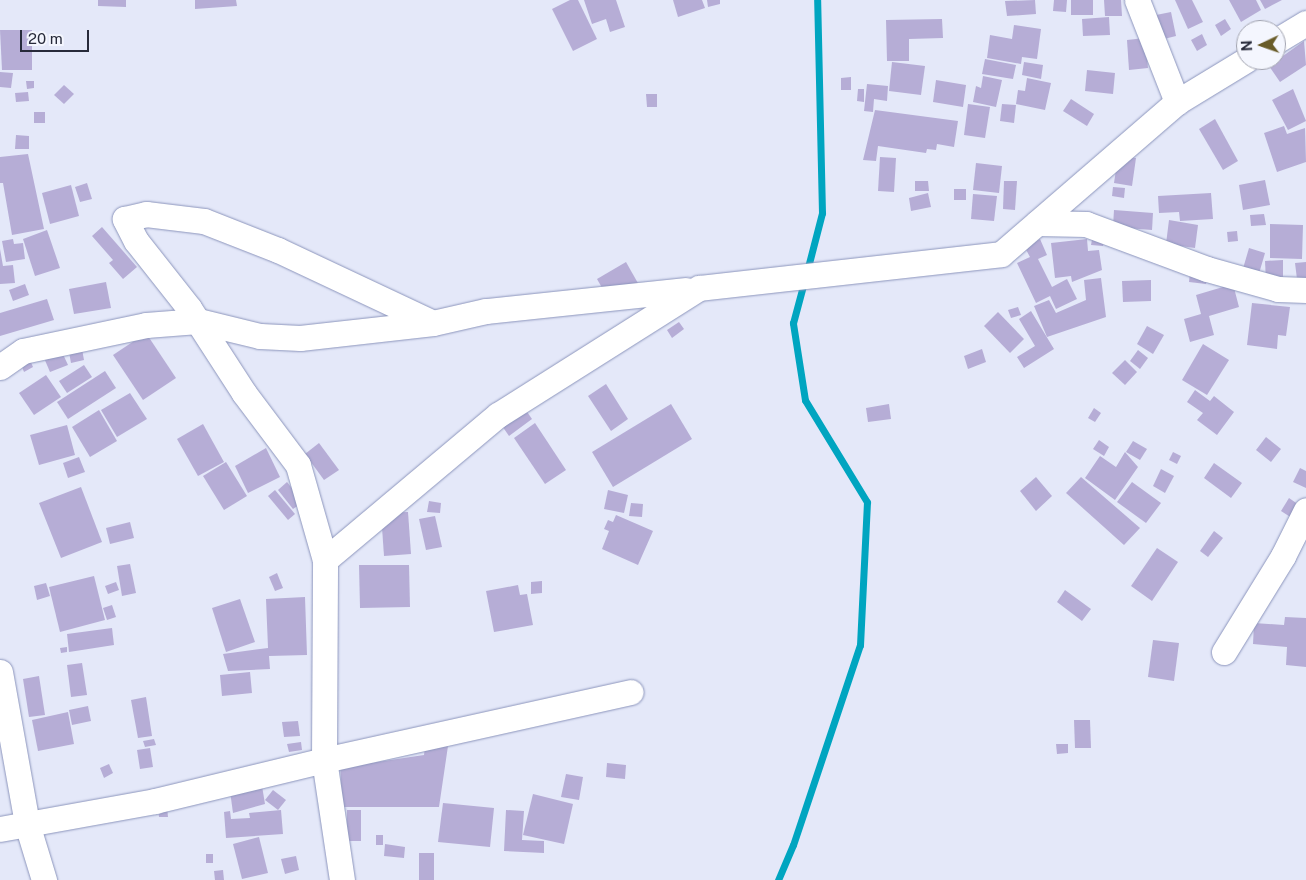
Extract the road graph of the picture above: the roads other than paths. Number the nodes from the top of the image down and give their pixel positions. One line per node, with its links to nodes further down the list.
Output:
1 (1138, 0): 5 (street)
2 (1306, 23): 3 (street)
3 (1286, 35)
4 (1236, 66): 5 (street)
5 (1177, 102): 6 (street)
6 (1036, 223): 7 (street); 8 (street)
7 (699, 288): 10 (street); 13 (street)
8 (1306, 290)
9 (198, 322): 10 (street); 10 (street); 11 (street); 13 (street)
10 (433, 323)
11 (0, 367)
12 (1306, 510): 14 (street)
13 (325, 560): 17 (street)
14 (1224, 652)
15 (0, 672): 18 (street)
16 (631, 692): 17 (street)
17 (324, 760): 18 (street); 21 (street)
18 (27, 824): 19 (street); 20 (street)
19 (0, 829)
20 (44, 880)
21 (342, 880)

